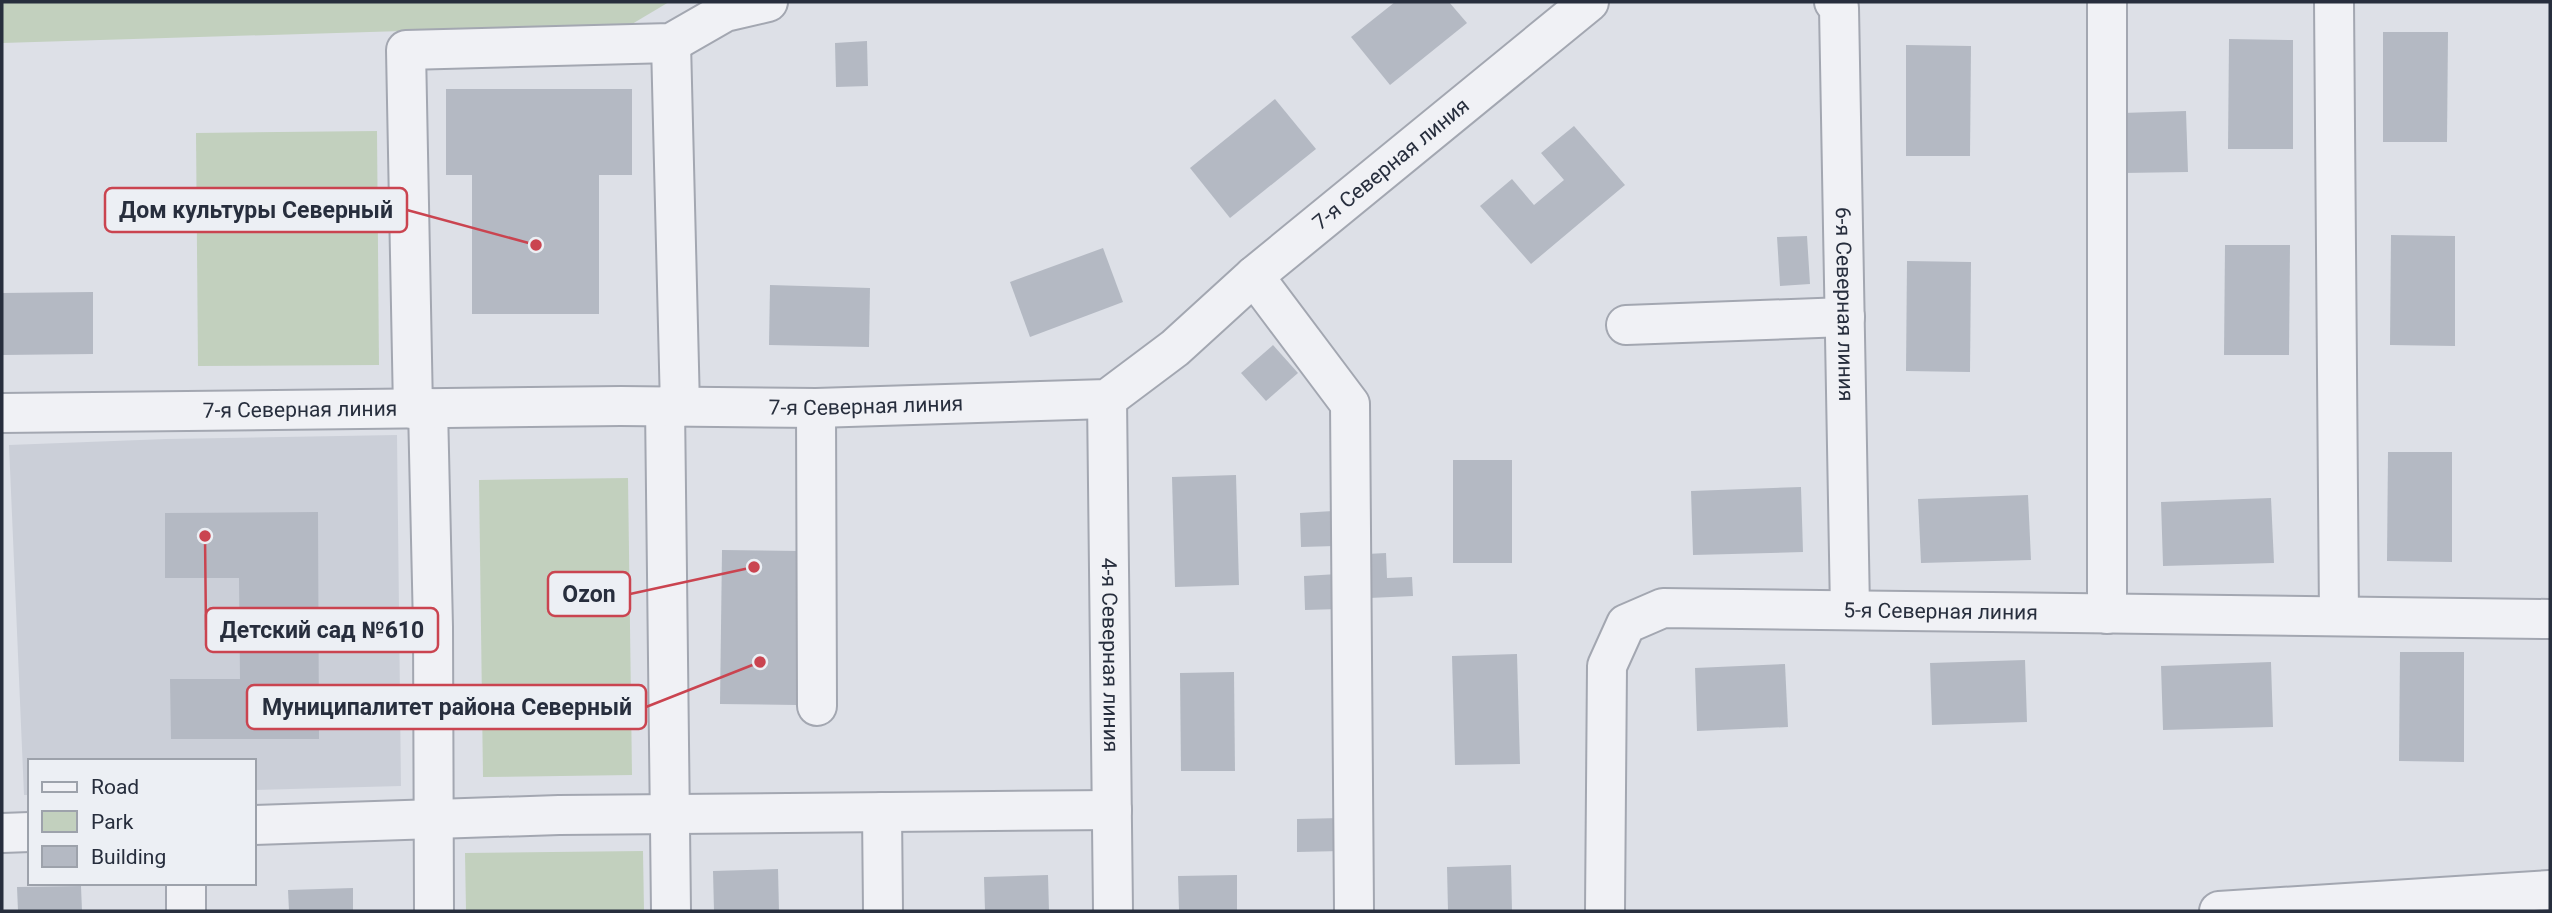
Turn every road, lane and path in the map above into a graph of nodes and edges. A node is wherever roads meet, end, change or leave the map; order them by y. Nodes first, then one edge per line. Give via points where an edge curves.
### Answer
1 (768, 2) edge
2 (1589, 2) edge
3 (1834, 2) edge
4 (2107, 2) edge
5 (2334, 2) edge
6 (671, 43) junction
7 (1254, 276) junction
8 (1845, 317) junction
9 (1626, 325) dead end
10 (1107, 399) junction
11 (672, 406) junction
12 (420, 408) junction
13 (816, 408) junction
14 (2, 413) edge
15 (1850, 610) junction
16 (2106, 614) junction
17 (2339, 617) junction
18 (2550, 619) edge
19 (817, 706) dead end
20 (1112, 810) junction
21 (882, 812) junction
22 (669, 813) junction
23 (434, 817) junction
24 (256, 825) edge
25 (28, 832) edge
26 (2, 833) edge
27 (186, 885) edge
28 (2550, 890) edge
29 (186, 911) edge
30 (434, 911) edge
31 (671, 911) edge
32 (883, 911) edge
33 (1113, 911) edge
34 (1354, 911) edge
35 (1605, 911) edge
36 (2219, 911) edge

1 - 6 street via 724,12
2 - 7 street, 7-я Северная линия
3 - 8 street, 6-я Северная линия via 1839,8
4 - 16 street
5 - 17 street
6 - 11 street
6 - 12 street via 406,50
7 - 10 street, 7-я Северная линия via 1175,348
7 - 34 street via 1350,404
8 - 9 street
8 - 15 street, 6-я Северная линия
10 - 13 street, 7-я Северная линия
10 - 20 street, 4-я Северная линия
11 - 12 street, 7-я Северная линия
11 - 13 street, 7-я Северная линия
11 - 22 street
12 - 14 street, 7-я Северная линия via 165,425
12 - 23 street via 433,627
13 - 19 street
15 - 16 street, 5-я Северная линия
15 - 35 street, 5-я Северная линия via 1664,608 1626,624 1606,666
16 - 17 street, 5-я Северная линия
17 - 18 street, 5-я Северная линия
20 - 21 street
20 - 33 street, 4-я Северная линия
21 - 22 street
21 - 32 street
22 - 23 street
22 - 31 street
23 - 24 street
23 - 30 street
25 - 26 street
27 - 29 street
28 - 36 street

